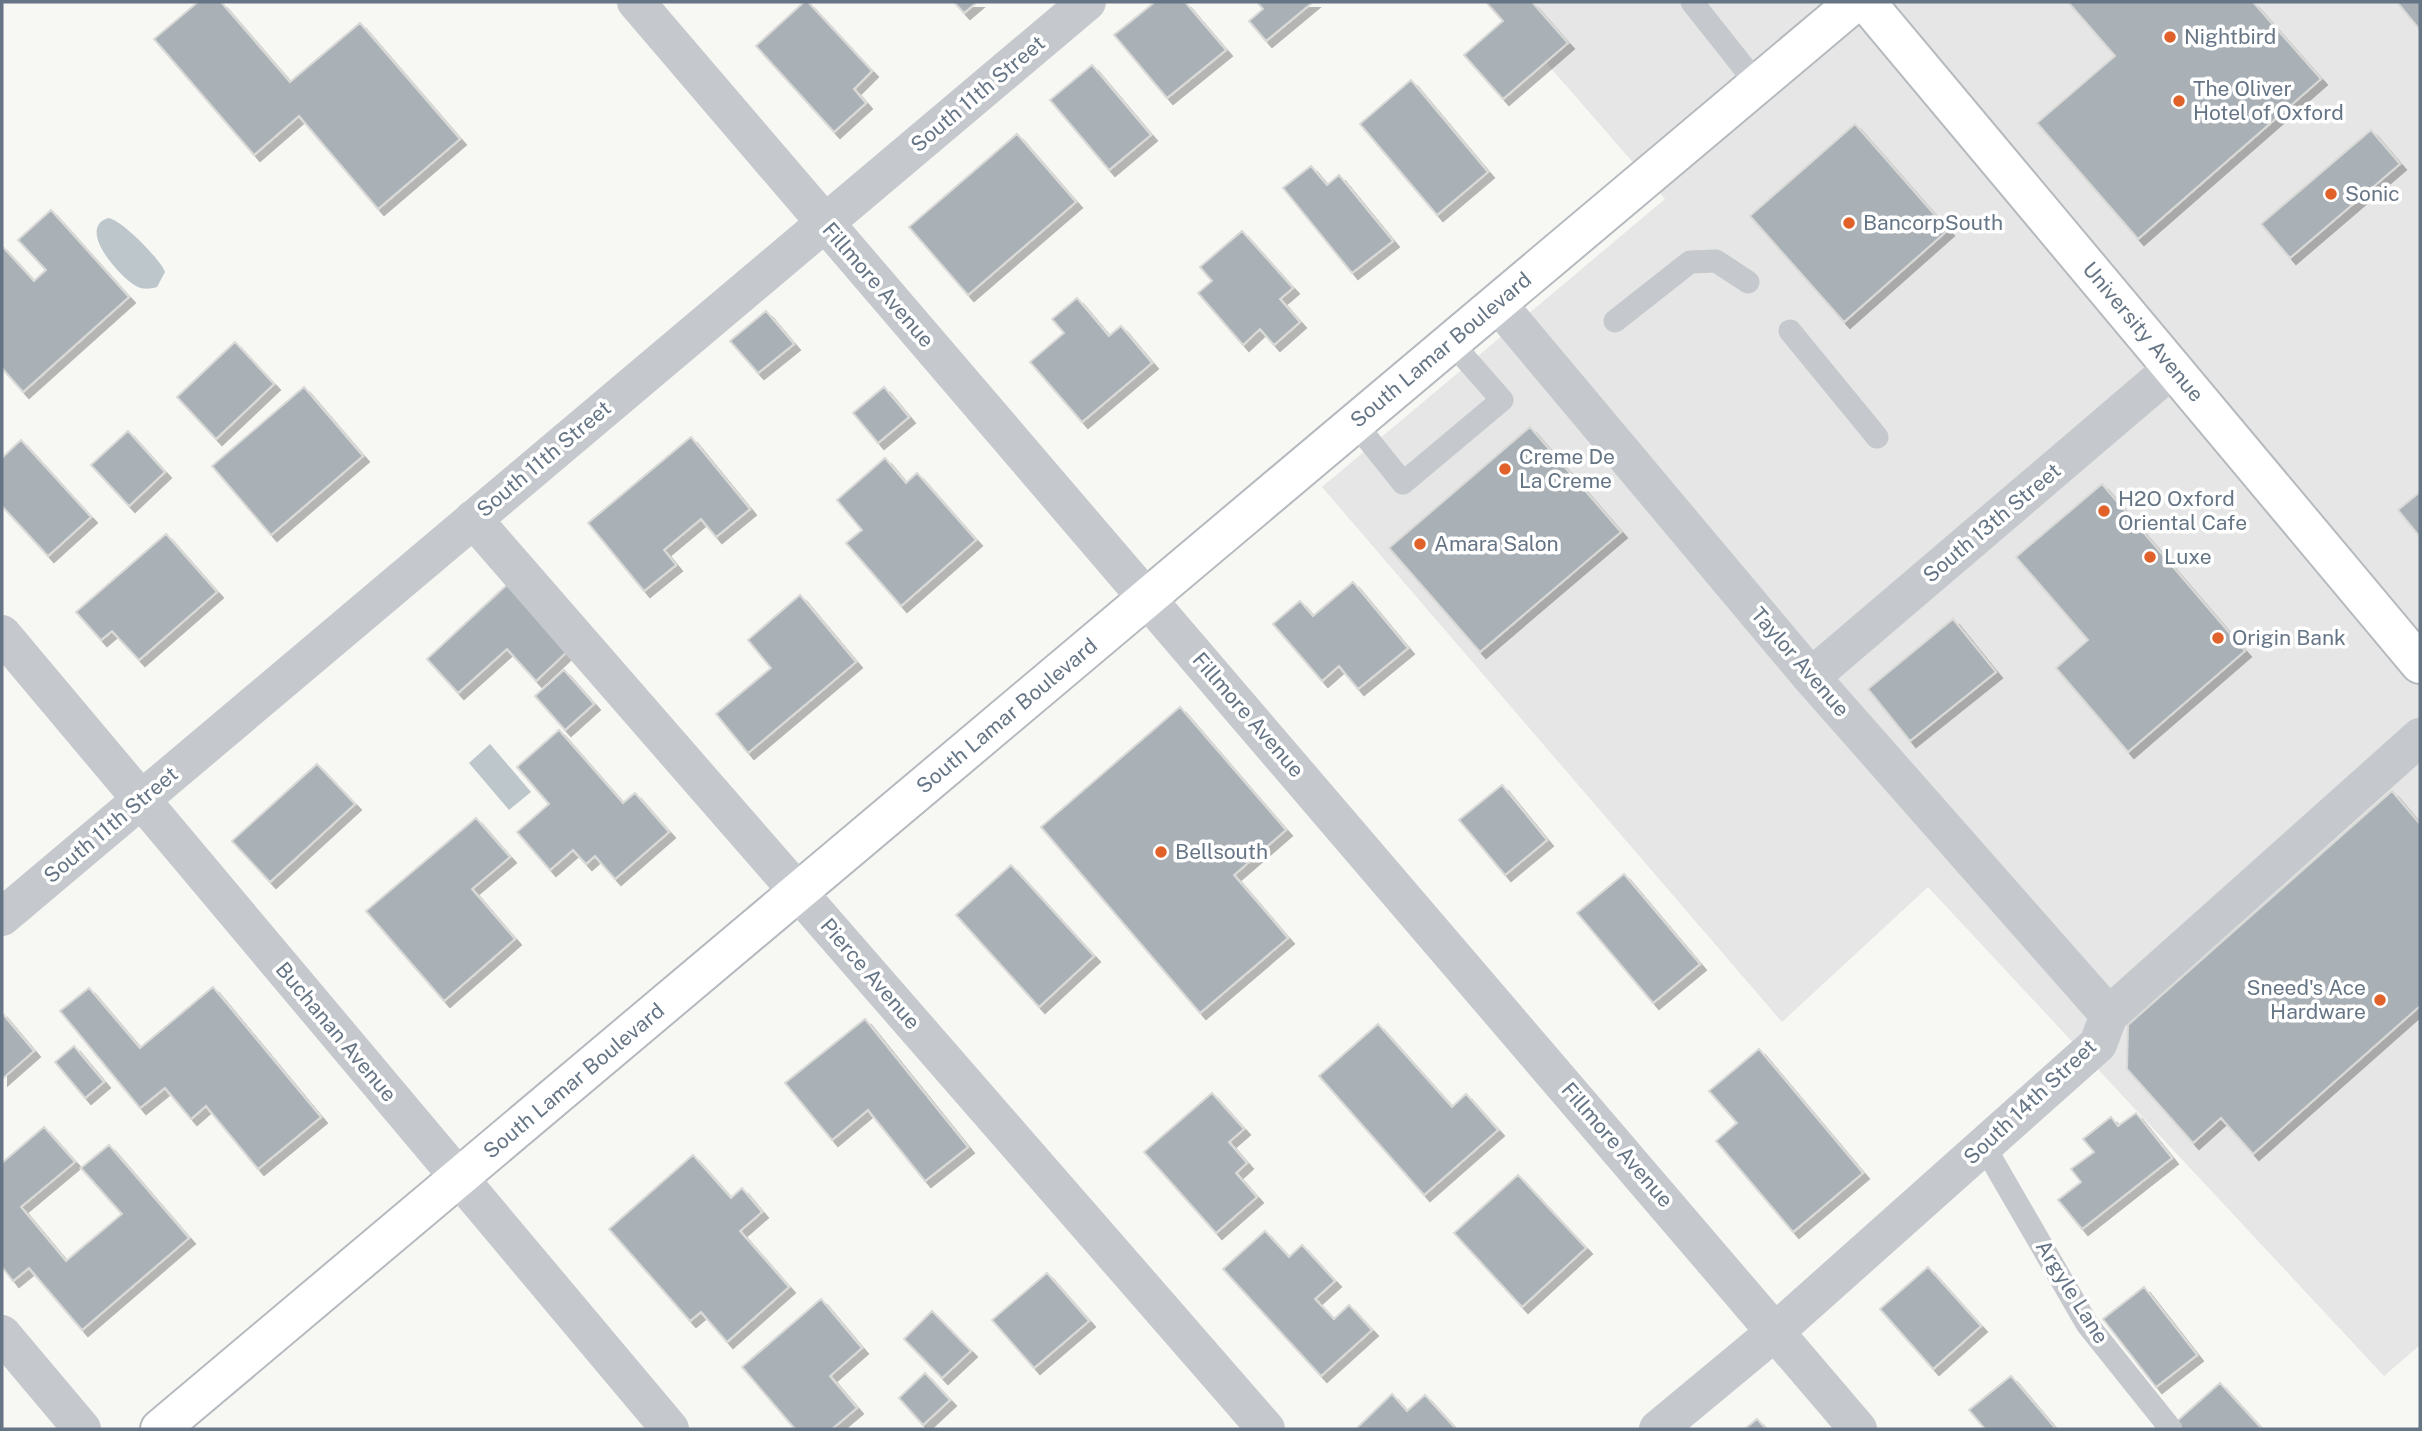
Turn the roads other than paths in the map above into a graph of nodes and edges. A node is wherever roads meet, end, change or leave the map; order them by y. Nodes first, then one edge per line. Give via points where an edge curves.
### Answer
1 (636, 2) edge
2 (1087, 2) edge
3 (1692, 2) edge
4 (1854, 2) edge
5 (1866, 2) edge
6 (1757, 84) junction
7 (825, 223) junction
8 (1748, 282) dead end
9 (1497, 303) junction
10 (1615, 320) dead end
11 (1790, 331) dead end
12 (1451, 342) junction
13 (2173, 368) junction
14 (1355, 423) junction
15 (1877, 437) dead end
16 (473, 519) junction
17 (1147, 598) junction
18 (2, 634) edge
19 (2420, 664) edge
20 (1811, 677) junction
21 (2420, 737) edge
22 (141, 799) junction
23 (798, 892) junction
24 (2, 917) edge
25 (2109, 1015) junction
26 (1984, 1146) junction
27 (459, 1177) junction
28 (1776, 1331) junction
29 (2, 1334) edge
30 (82, 1429) edge
31 (160, 1429) edge
32 (670, 1429) edge
33 (1266, 1429) edge
34 (1658, 1429) edge
35 (1858, 1429) edge
36 (2171, 1429) edge

1 - 7 street, Fillmore Avenue
2 - 7 street, South 11th Street
3 - 6 lane
4 - 6 street, South Lamar Boulevard
5 - 13 street, University Avenue
6 - 9 street, South Lamar Boulevard
7 - 16 street, South 11th Street
7 - 17 street, Fillmore Avenue
8 - 10 lane via 1716,261 1690,262
9 - 12 street, South Lamar Boulevard
9 - 20 street, Taylor Avenue
11 - 15 lane
12 - 14 street, South Lamar Boulevard
12 - 14 lane via 1502,400 1403,483
13 - 19 street, University Avenue
13 - 20 street, South 13th Street
14 - 17 street, South Lamar Boulevard
16 - 22 street, South 11th Street
16 - 23 street, Pierce Avenue
17 - 23 street, South Lamar Boulevard
17 - 28 street, Fillmore Avenue
18 - 22 street, Buchanan Avenue
20 - 25 street, Taylor Avenue
21 - 25 street, South 14th Street
22 - 24 street, South 11th Street
22 - 27 street, Buchanan Avenue
23 - 27 street, South Lamar Boulevard
23 - 33 street, Pierce Avenue
25 - 26 street, South 14th Street via 2098,1044
26 - 28 street, South 14th Street
26 - 36 lane, Argyle Lane via 2087,1325
27 - 31 street, South Lamar Boulevard
27 - 32 street, Buchanan Avenue
28 - 34 street, South 14th Street
28 - 35 street, Fillmore Avenue
29 - 30 street

